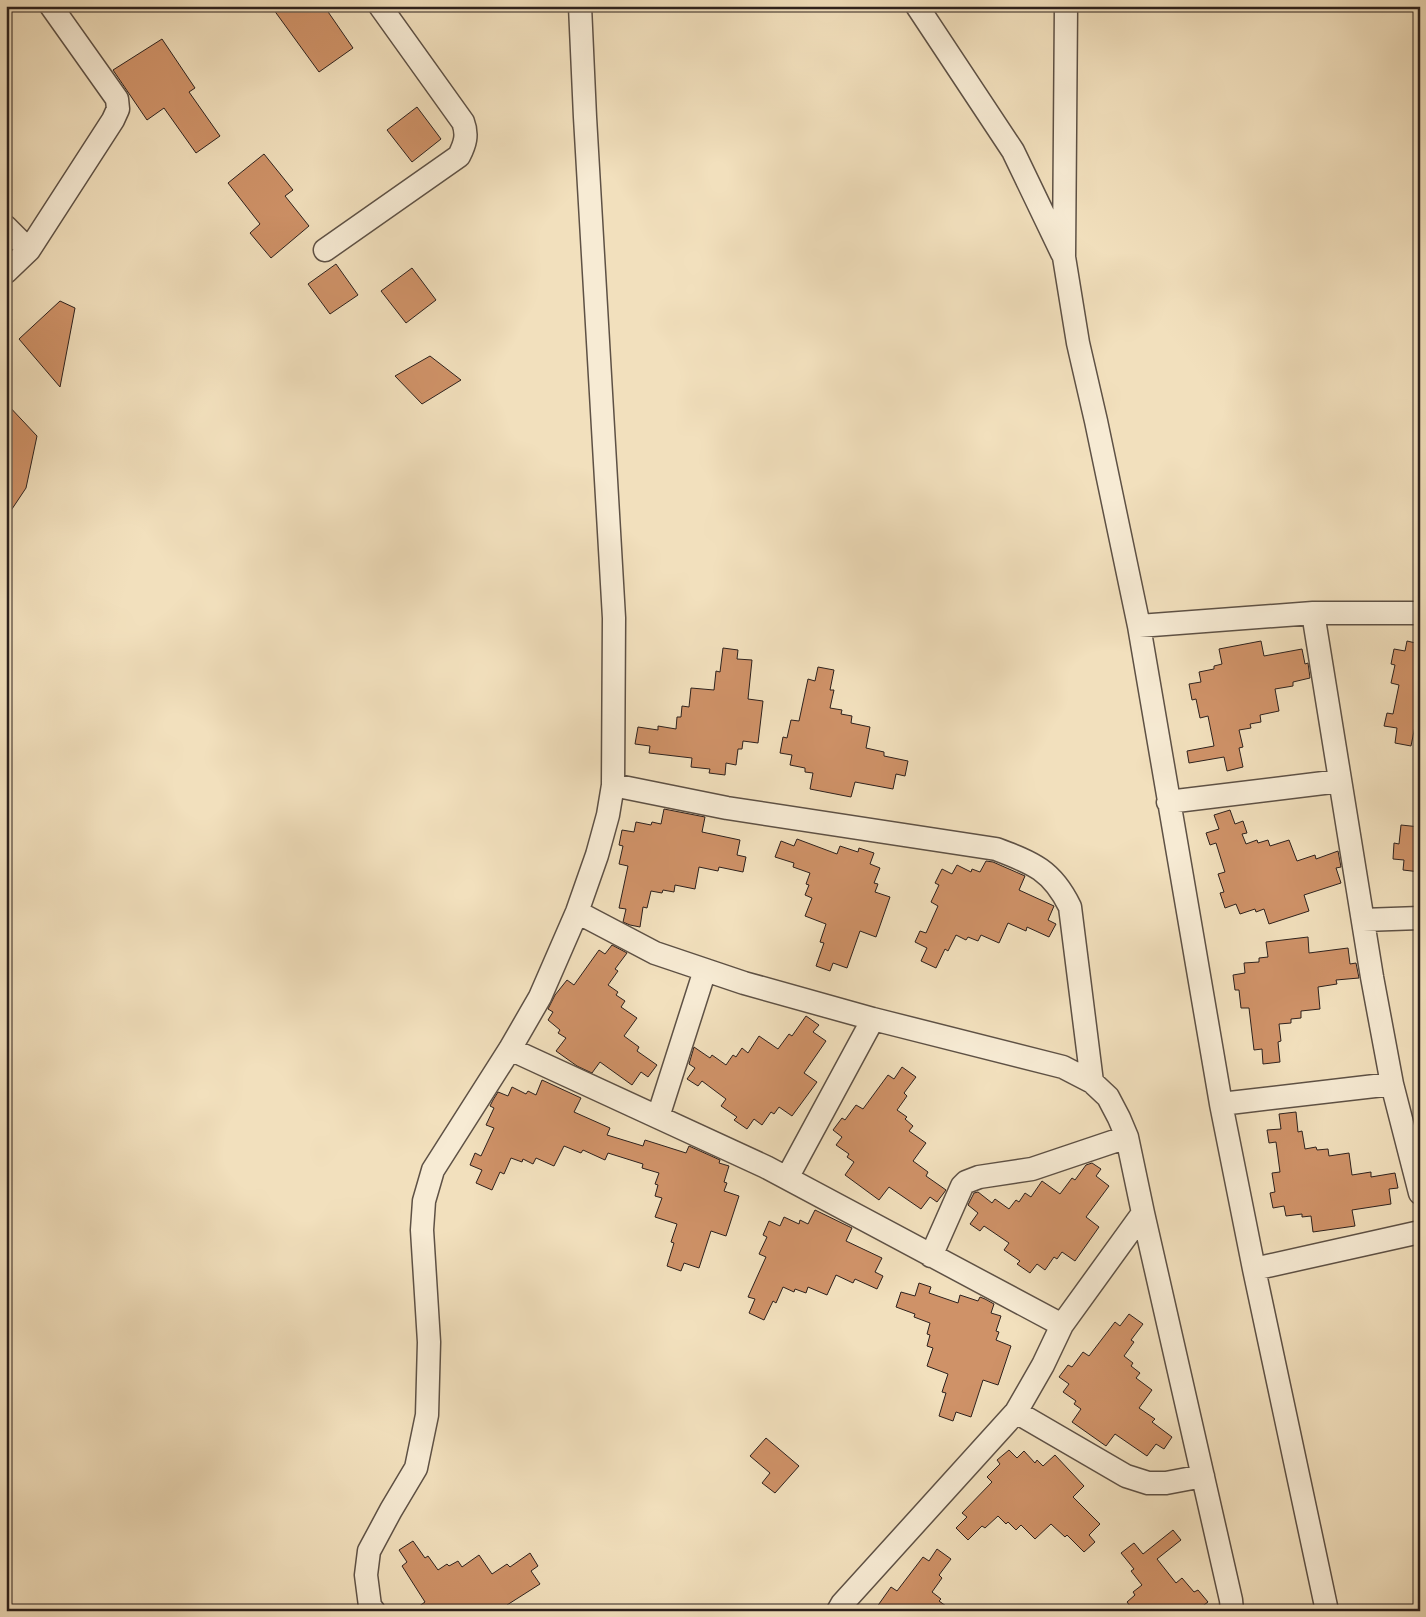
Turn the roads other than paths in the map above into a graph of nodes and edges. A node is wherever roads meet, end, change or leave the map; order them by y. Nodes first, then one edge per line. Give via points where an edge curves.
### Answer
1 (51, 6) edge
2 (380, 6) edge
3 (580, 6) edge
4 (918, 6) edge
5 (1066, 6) edge
6 (6, 227) edge
7 (29, 250) junction
8 (325, 250) dead end
9 (1064, 257) junction
10 (6, 272) edge
11 (1313, 613) junction
12 (1420, 613) edge
13 (1139, 626) junction
14 (1340, 780) junction
15 (613, 785) junction
16 (1168, 802) junction
17 (578, 912) junction
18 (1420, 918) edge
19 (1363, 920) junction
20 (705, 970) junction
21 (873, 1018) junction
22 (510, 1049) junction
23 (1092, 1082) junction
24 (1392, 1084) junction
25 (1221, 1104) junction
26 (658, 1117) junction
27 (1127, 1137) junction
28 (787, 1178) junction
29 (1420, 1193) edge
30 (1143, 1213) junction
31 (1420, 1232) edge
32 (931, 1256) junction
33 (1254, 1269) junction
34 (1062, 1325) junction
35 (1016, 1412) junction
36 (1203, 1476) junction
37 (374, 1611) edge
38 (838, 1611) edge
39 (1232, 1611) edge
40 (1327, 1611) edge

1 - 7 street via 117,99 118,109
2 - 8 street via 463,122 465,144 459,156
3 - 15 street via 614,618
4 - 9 street via 1013,151
5 - 9 street
6 - 7 street
7 - 10 street
9 - 13 street via 1078,343
11 - 12 street
11 - 13 street
11 - 14 street
13 - 16 street
14 - 16 street
14 - 19 street
15 - 17 street via 597,855
15 - 23 street via 727,808 996,849 1029,862 1050,876 1070,907
16 - 25 street
17 - 20 street via 655,953
17 - 22 street via 540,997
18 - 19 street
19 - 24 street
20 - 21 street
20 - 26 street
21 - 23 street via 1062,1068
21 - 28 street
22 - 26 street
22 - 37 street via 433,1170 424,1201 422,1230 429,1342 427,1415 416,1468 369,1551 366,1575 370,1606
23 - 27 street via 1108,1097
24 - 25 street
24 - 29 street
25 - 33 street
26 - 28 street
27 - 30 street
27 - 32 street via 1032,1169 966,1182
28 - 32 street
30 - 34 street
30 - 36 street
31 - 33 street
32 - 34 street
33 - 40 street
34 - 35 street
35 - 36 street via 1126,1476 1148,1483
35 - 38 street
36 - 39 street

